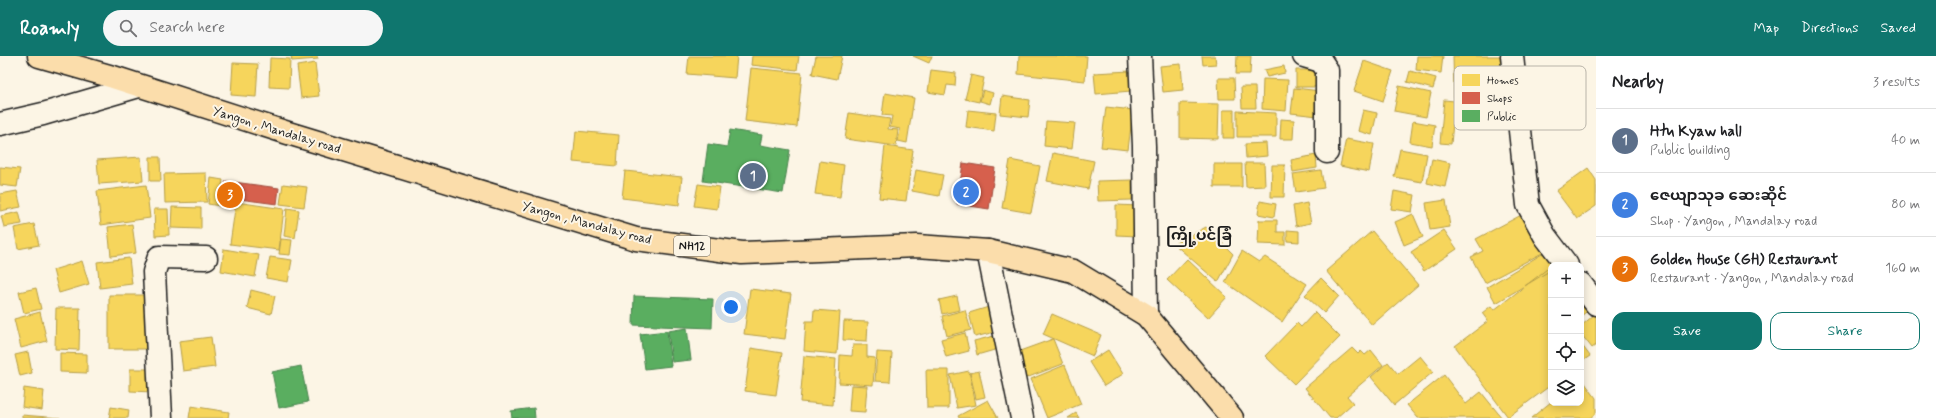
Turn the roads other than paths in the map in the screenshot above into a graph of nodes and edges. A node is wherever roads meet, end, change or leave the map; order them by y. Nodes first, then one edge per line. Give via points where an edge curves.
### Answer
1 (39, 56) edge
2 (1140, 56) edge
3 (1304, 56) edge
4 (1512, 56) edge
5 (1513, 66) edge
6 (139, 86) junction
7 (0, 124) edge
8 (1520, 130) edge
9 (1326, 152) dead end
10 (988, 251) junction
11 (206, 258) dead end
12 (1565, 262) edge
13 (1584, 288) edge
14 (1596, 304) edge
15 (1146, 315) junction
16 (161, 418) edge
17 (1022, 418) edge
18 (1232, 418) edge

1 - 6 highway, Yangon , Mandalay road / NH12
2 - 15 street
3 - 9 street via 1321,62 1327,70
4 - 5 street
6 - 7 street
6 - 10 highway, Yangon , Mandalay road / NH12 via 636,239 742,253 917,246
8 - 12 street via 1528,205 1545,236
10 - 15 highway, Yangon , Mandalay road / NH12 via 1074,271
10 - 17 street
11 - 16 street via 159,257 154,272
13 - 14 street
15 - 18 highway, Yangon , Mandalay road / NH12

